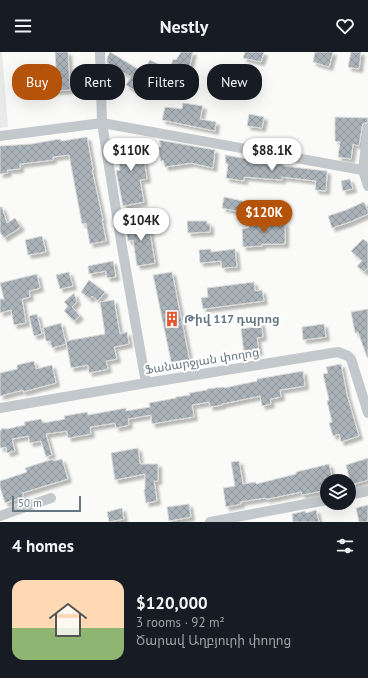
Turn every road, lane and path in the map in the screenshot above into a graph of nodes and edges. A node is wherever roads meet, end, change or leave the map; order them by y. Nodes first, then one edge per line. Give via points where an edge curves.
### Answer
1 (100, 52) edge
2 (102, 122) junction
3 (368, 128) edge
4 (0, 136) edge
5 (366, 171) edge
6 (368, 186) edge
7 (146, 382) junction
8 (0, 408) edge
9 (368, 413) edge
10 (368, 491) edge
11 (356, 494) edge
12 (51, 498) dead end
13 (320, 501) edge
14 (0, 516) edge
15 (210, 522) edge

1 - 2 street
2 - 4 street
2 - 5 street
2 - 7 street
3 - 5 street
5 - 6 street
7 - 8 street, Ֆանարջյան փողոց
7 - 9 street, Ֆանարջյան փողոց via 338,352 351,359
10 - 11 street
12 - 14 street
13 - 15 street

